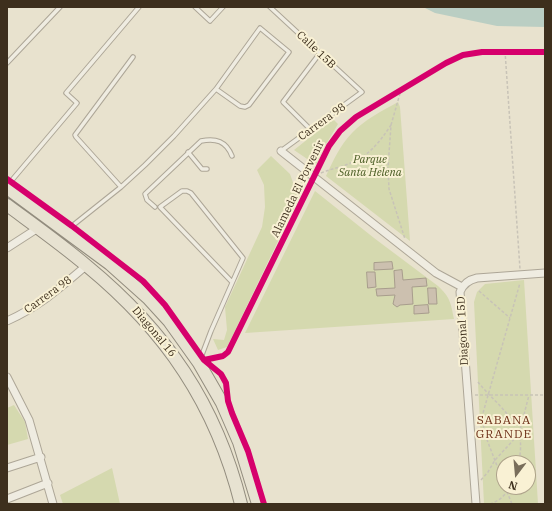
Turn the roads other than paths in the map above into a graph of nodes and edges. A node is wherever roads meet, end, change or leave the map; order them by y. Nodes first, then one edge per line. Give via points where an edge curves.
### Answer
1 (60, 7) edge
2 (139, 7) edge
3 (195, 7) edge
4 (223, 7) edge
5 (270, 7) edge
6 (320, 53) junction
7 (133, 57) dead end
8 (7, 63) edge
9 (216, 89) junction
10 (362, 92) joint
11 (311, 130) junction
12 (188, 152) junction
13 (281, 152) joint
14 (232, 156) dead end
15 (207, 169) dead end
16 (7, 187) edge
17 (121, 187) junction
18 (7, 205) edge
19 (155, 207) dead end
20 (38, 228) junction
21 (66, 231) junction
22 (7, 248) edge
23 (87, 266) junction
24 (545, 273) edge
25 (232, 282) junction
26 (462, 287) junction
27 (7, 321) edge
28 (199, 363) junction
29 (7, 377) edge
30 (41, 457) junction
31 (7, 468) edge
32 (48, 483) junction
33 (7, 499) edge
34 (54, 504) edge
35 (241, 504) edge
36 (258, 504) edge
37 (476, 504) edge

1 - 8 lane
2 - 16 lane via 66,93 77,103
3 - 4 lane via 210,21
5 - 6 lane, Calle 15B
6 - 10 lane, Calle 15B
6 - 11 lane via 283,102
7 - 17 lane via 75,135
9 - 9 lane via 260,28 289,52 245,107
9 - 17 lane
10 - 11 lane, Carrera 98
11 - 13 lane, Carrera 98
12 - 14 lane via 201,141 210,139 220,141 229,148
12 - 15 lane via 202,169
12 - 19 lane via 145,194 147,200
13 - 26 street, Diagonal 15D via 436,273
16 - 21 main road, Diagonal 16
17 - 21 lane
18 - 20 main road, Diagonal 16
20 - 22 street
20 - 23 main road, Diagonal 16
21 - 28 main road, Diagonal 16 via 110,264 148,298 169,321
23 - 27 street, Carrera 98 via 47,299
23 - 35 main road, Diagonal 16 via 144,319 186,372 220,438
24 - 26 street via 477,278
25 - 25 lane via 243,258 191,193 182,191 160,207
25 - 28 lane
26 - 37 street, Diagonal 15D via 460,297
28 - 36 main road, Diagonal 16 via 230,420
29 - 30 street via 29,420
30 - 31 street
30 - 32 street
32 - 33 street
32 - 34 street

